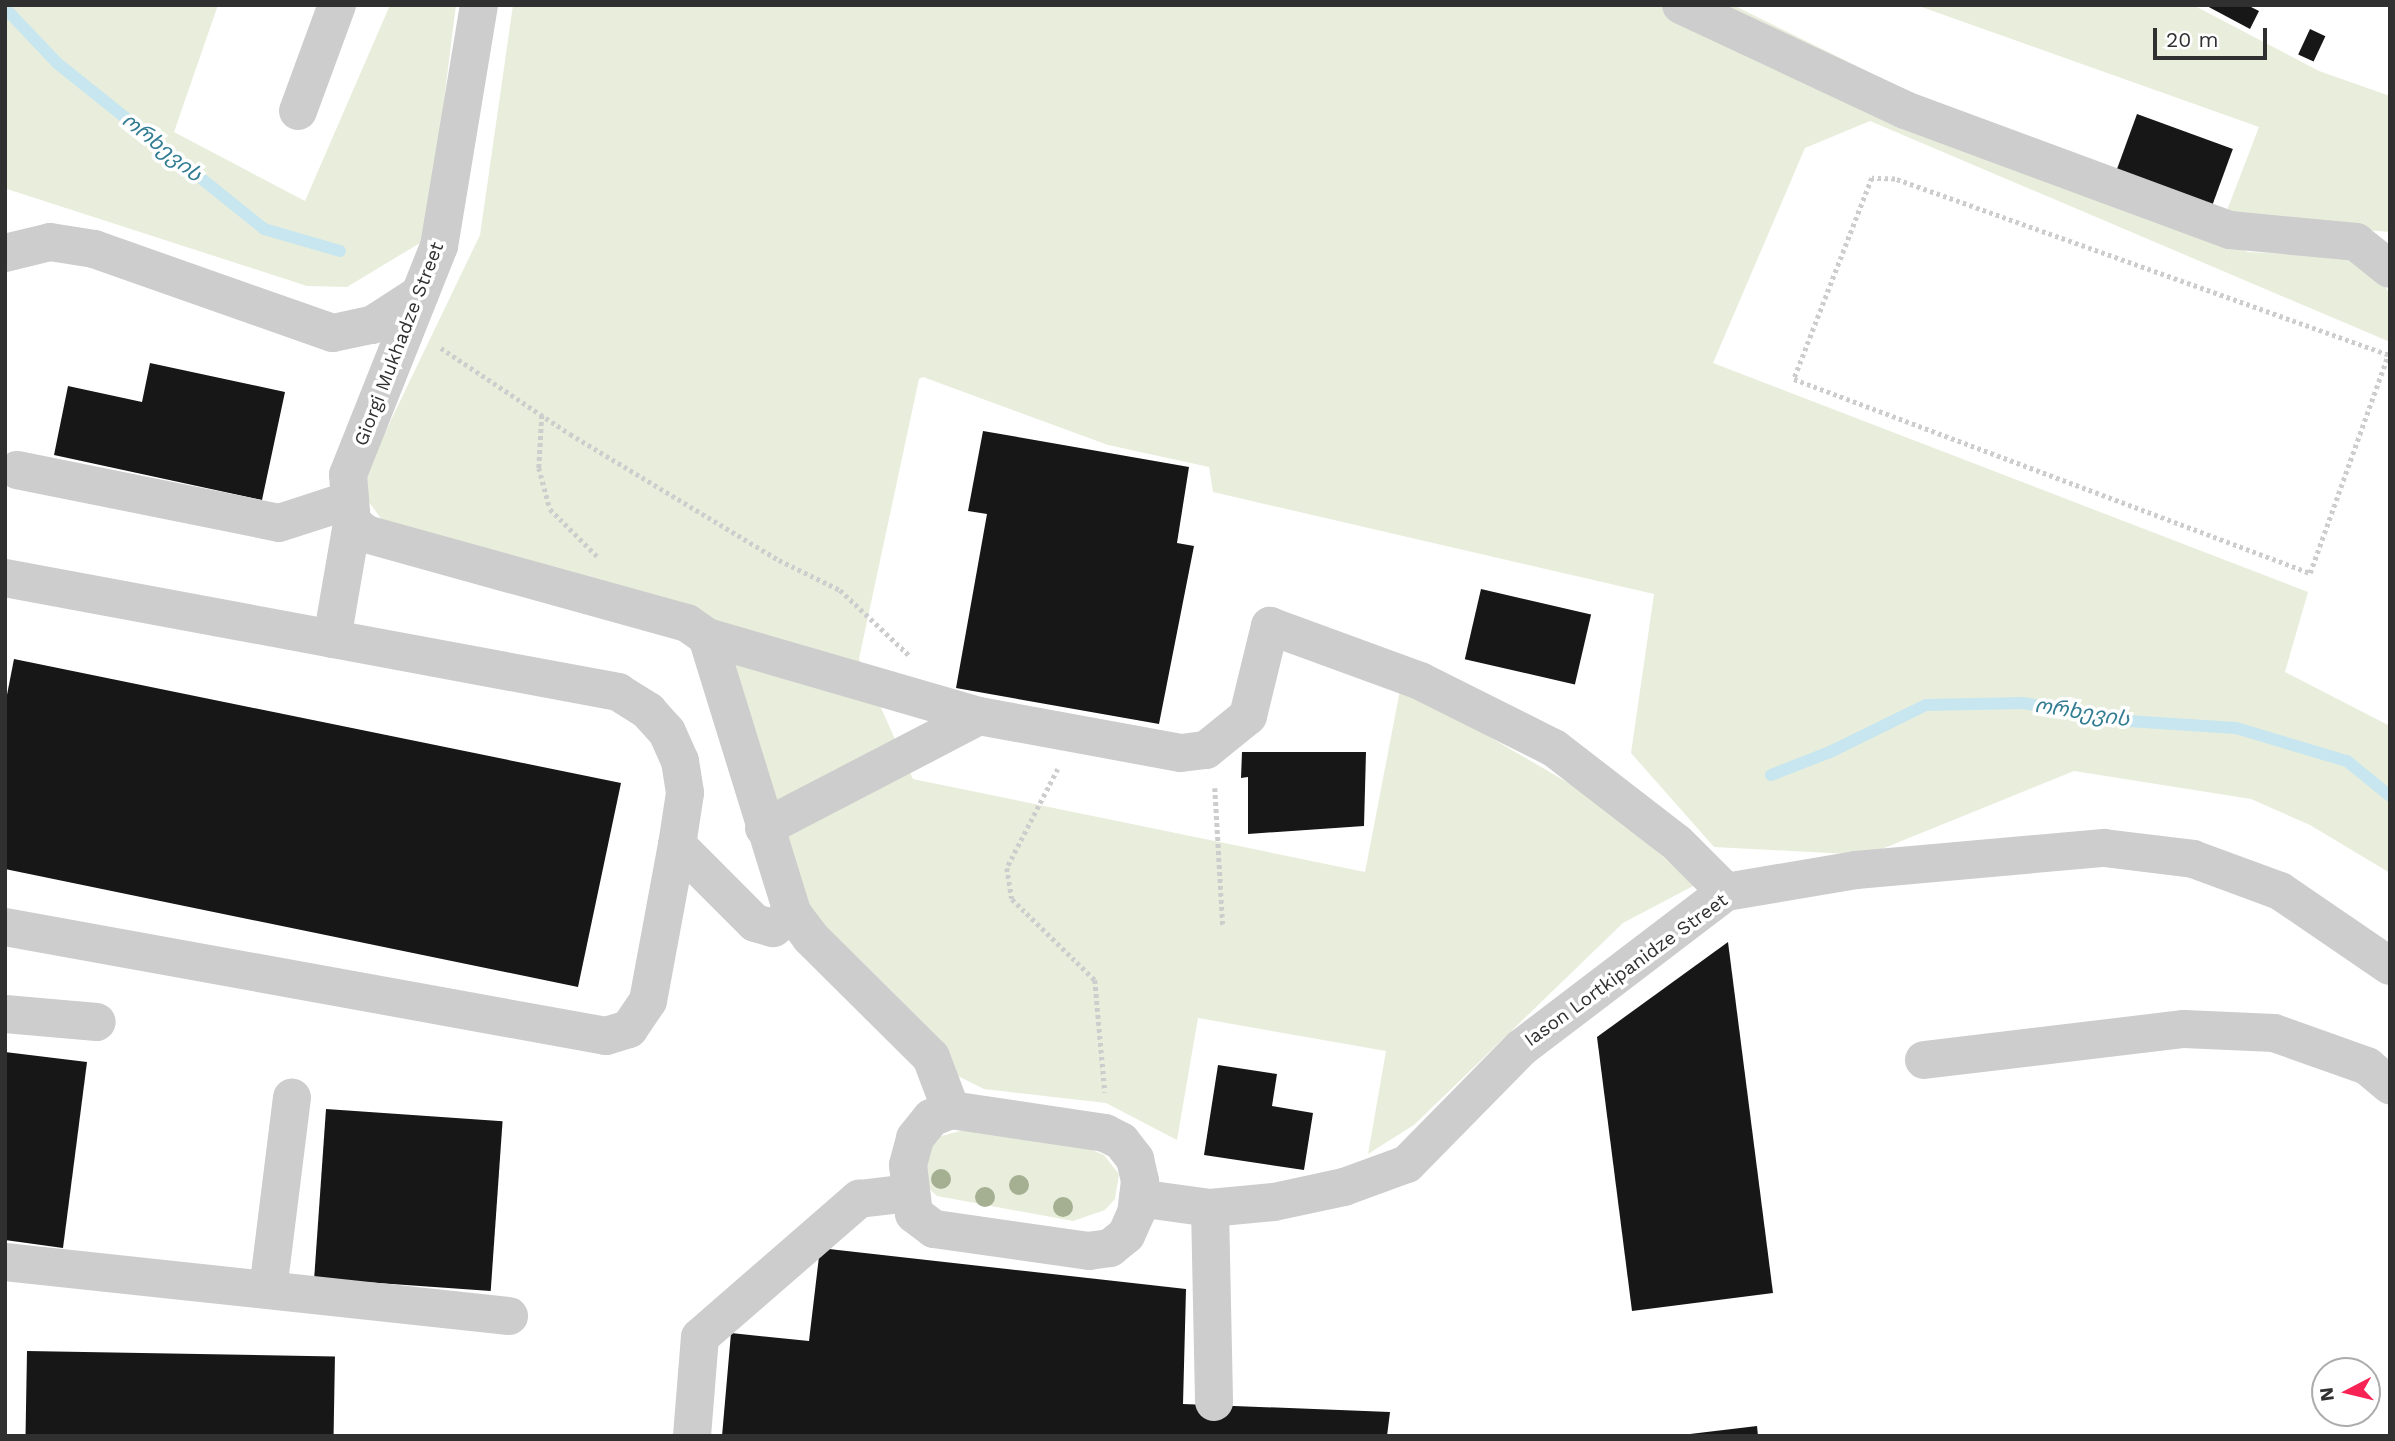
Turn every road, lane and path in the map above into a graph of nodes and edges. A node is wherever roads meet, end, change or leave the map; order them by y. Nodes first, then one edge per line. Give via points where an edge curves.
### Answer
1 (337, 5) edge
2 (479, 5) edge
3 (1681, 5) edge
4 (298, 111) dead end
5 (5, 253) edge
6 (2390, 270) edge
7 (414, 311) junction
8 (2389, 352) edge
9 (542, 415) junction
10 (17, 470) dead end
11 (349, 499) junction
12 (5, 578) edge
13 (624, 605) junction
14 (708, 637) junction
15 (332, 639) junction
16 (925, 700) junction
17 (979, 716) junction
18 (1076, 734) junction
19 (1206, 750) junction
20 (764, 828) junction
21 (677, 845) junction
22 (1726, 892) junction
23 (793, 914) junction
24 (1223, 926) dead end
25 (5, 928) edge
26 (2390, 966) edge
27 (5, 1014) edge
28 (97, 1022) dead end
29 (1924, 1059) dead end
30 (2390, 1085) edge
31 (292, 1097) dead end
32 (951, 1110) junction
33 (1105, 1133) junction
34 (909, 1193) junction
35 (1138, 1198) junction
36 (1210, 1208) junction
37 (5, 1262) edge
38 (268, 1290) junction
39 (509, 1315) dead end
40 (1214, 1402) dead end
41 (692, 1436) edge

1 - 4 street
2 - 7 street, Giorgi Mukhadze Street via 439,246
3 - 6 street via 1918,115 2230,230 2356,242
5 - 7 street via 50,242 94,249 333,333
7 - 9 path
7 - 11 street, Giorgi Mukhadze Street
8 - 8 path via 2309,573 1794,379 1872,178 1895,179
9 - 13 path via 539,468 550,509 599,557
9 - 16 path via 779,561 840,590 892,635 923,671
10 - 11 street via 279,523 302,519
11 - 13 street via 366,534
11 - 15 street, Giorgi Mukhadze Street
12 - 15 street
13 - 14 street via 687,623
14 - 16 street
14 - 20 street
15 - 21 street via 618,692 648,710 667,732 680,761 685,793
16 - 17 street
17 - 18 street
17 - 20 street
18 - 19 street via 1181,753
18 - 33 path via 1007,868 1012,899 1095,979 1105,1064
19 - 22 street via 1248,716 1270,626 1420,681 1554,748 1677,843
19 - 24 path via 1216,789
20 - 23 street
21 - 23 street via 755,923 773,928
21 - 25 street via 648,1002 629,1029 606,1036
22 - 26 street, Iason Lortkipanidze Street via 1856,870 2117,849 2193,859 2280,891
22 - 36 street, Iason Lortkipanidze Street via 1521,1048 1407,1164 1344,1187 1274,1202
23 - 32 street via 811,938 931,1057
27 - 28 street
29 - 30 street via 2183,1029 2274,1033 2367,1066
31 - 38 street
32 - 33 street
32 - 34 street via 931,1118 915,1138 908,1165
33 - 35 street via 1121,1141 1135,1159
34 - 35 street via 914,1214 934,1229 1089,1251 1110,1248 1126,1234
34 - 41 street via 859,1199 700,1337
35 - 36 street, Iason Lortkipanidze Street
36 - 40 street
37 - 38 street
38 - 39 street

